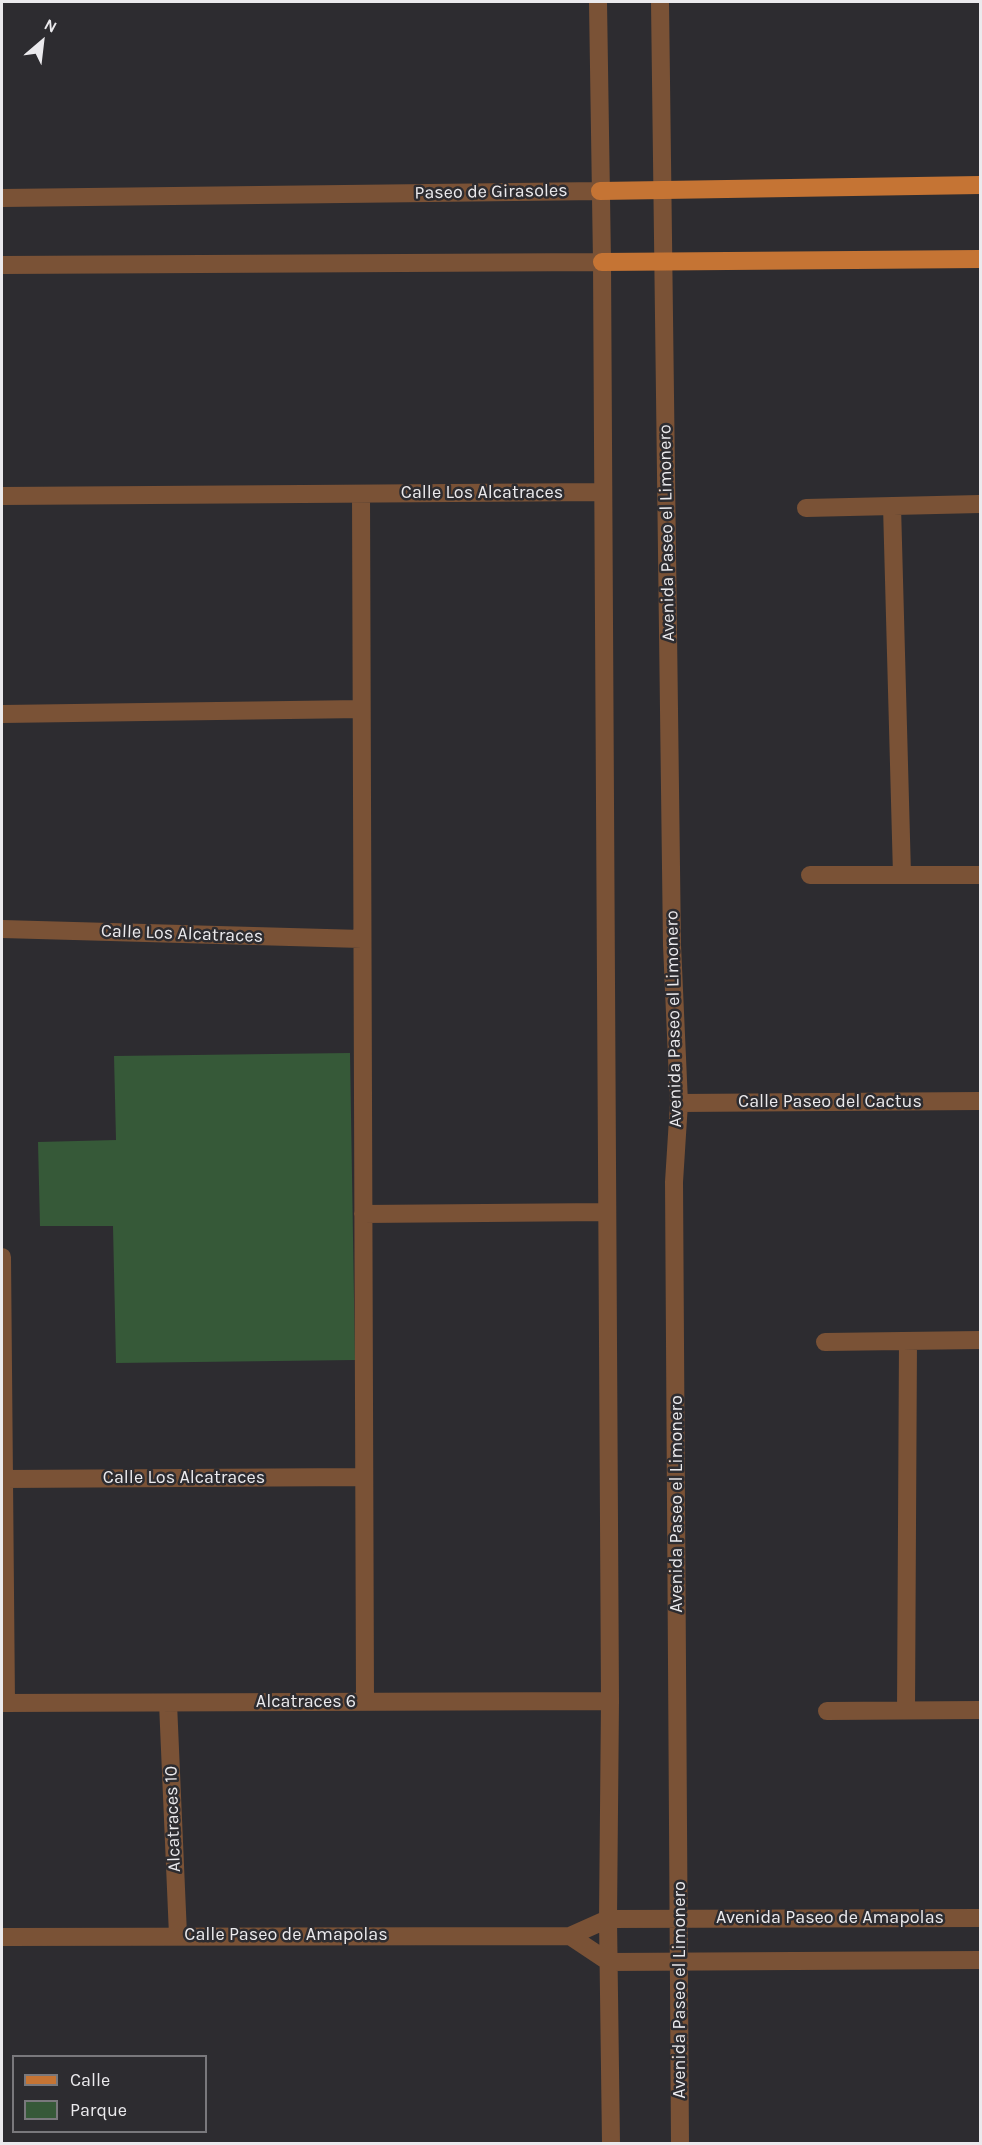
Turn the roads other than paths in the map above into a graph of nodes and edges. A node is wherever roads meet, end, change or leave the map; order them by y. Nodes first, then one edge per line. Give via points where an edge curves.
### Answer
1 (598, 2) edge
2 (660, 2) edge
3 (981, 185) edge
4 (662, 190) junction
5 (600, 191) junction
6 (2, 198) edge
7 (981, 259) edge
8 (663, 261) junction
9 (602, 262) junction
10 (2, 265) edge
11 (603, 492) junction
12 (361, 494) junction
13 (2, 496) edge
14 (981, 504) edge
15 (892, 506) junction
16 (806, 508) dead end
17 (361, 709) junction
18 (2, 714) edge
19 (810, 875) dead end
20 (902, 875) junction
21 (981, 875) edge
22 (2, 929) edge
23 (362, 939) junction
24 (981, 1101) edge
25 (679, 1103) junction
26 (607, 1212) junction
27 (363, 1214) junction
28 (2, 1257) edge
29 (981, 1340) edge
30 (908, 1341) junction
31 (825, 1342) dead end
32 (364, 1477) junction
33 (4, 1479) junction
34 (610, 1701) junction
35 (168, 1702) junction
36 (365, 1702) junction
37 (4, 1703) edge
38 (906, 1710) junction
39 (981, 1710) edge
40 (827, 1711) dead end
41 (981, 1918) edge
42 (608, 1919) junction
43 (680, 1919) junction
44 (178, 1935) junction
45 (570, 1936) junction
46 (2, 1937) edge
47 (981, 1960) edge
48 (609, 1962) junction
49 (679, 1962) junction
50 (611, 2144) edge
51 (680, 2144) edge

1 - 5 street
2 - 4 street, Avenida Paseo el Limonero
3 - 4 main road, Paseo de Girasoles
4 - 5 main road, Paseo de Girasoles
4 - 8 street, Avenida Paseo el Limonero
5 - 6 street, Paseo de Girasoles
5 - 9 street
7 - 8 main road
8 - 9 main road
8 - 25 street, Avenida Paseo el Limonero via 672,945
9 - 10 street
9 - 11 street
11 - 12 street, Calle Los Alcatraces
11 - 26 street
12 - 13 street, Calle Los Alcatraces
12 - 17 street
14 - 15 street
15 - 16 street
15 - 20 street
17 - 18 street
17 - 23 street
19 - 20 street
20 - 21 street
22 - 23 street, Calle Los Alcatraces
23 - 27 street
24 - 25 street, Calle Paseo del Cactus
25 - 43 street, Avenida Paseo el Limonero via 674,1182
26 - 27 street
26 - 34 street
27 - 32 street
28 - 33 street
29 - 30 street
30 - 31 street
30 - 38 street
32 - 33 street, Calle Los Alcatraces
32 - 36 street
33 - 37 street
34 - 36 street, Alcatraces 6
34 - 42 street
35 - 36 street, Alcatraces 6
35 - 37 street, Alcatraces 6
35 - 44 street, Alcatraces 10
38 - 39 street
38 - 40 street
41 - 43 street, Avenida Paseo de Amapolas
42 - 43 street, Avenida Paseo de Amapolas
42 - 45 street, Calle Paseo de Amapolas
42 - 48 street
43 - 49 street, Avenida Paseo el Limonero
44 - 45 street, Calle Paseo de Amapolas
44 - 46 street, Calle Paseo de Amapolas
45 - 48 street
47 - 49 street
48 - 49 street
48 - 50 street
49 - 51 street, Avenida Paseo el Limonero

